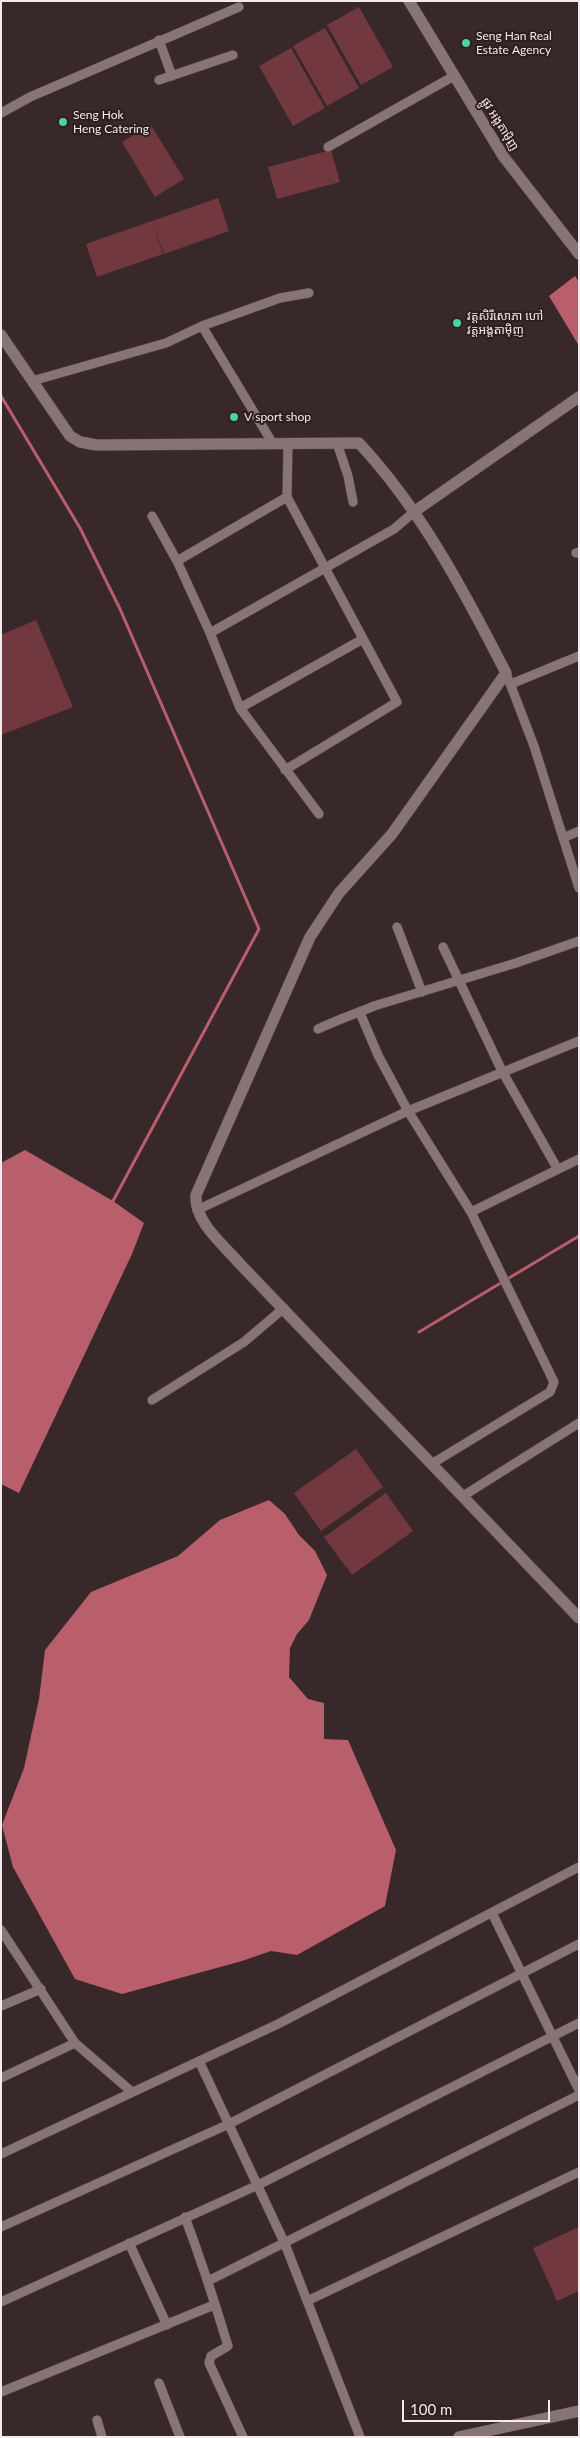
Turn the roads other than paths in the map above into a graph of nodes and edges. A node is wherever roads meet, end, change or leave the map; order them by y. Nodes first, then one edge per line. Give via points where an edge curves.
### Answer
1 (409, 1) edge
2 (239, 7) dead end
3 (159, 40) junction
4 (233, 55) dead end
5 (172, 76) junction
6 (454, 76) junction
7 (159, 80) dead end
8 (1, 113) edge
9 (328, 147) dead end
10 (579, 254) edge
11 (309, 293) dead end
12 (202, 326) junction
13 (1, 335) edge
14 (32, 381) junction
15 (579, 397) edge
16 (337, 443) junction
17 (273, 444) junction
18 (288, 444) junction
19 (287, 498) junction
20 (353, 502) dead end
21 (415, 511) junction
22 (152, 516) dead end
23 (178, 562) junction
24 (324, 569) junction
25 (210, 633) junction
26 (362, 639) junction
27 (579, 656) edge
28 (506, 673) junction
29 (511, 684) junction
30 (240, 708) junction
31 (285, 770) junction
32 (319, 814) dead end
33 (579, 831) edge
34 (563, 838) junction
35 (579, 888) edge
36 (397, 927) dead end
37 (579, 941) edge
38 (443, 947) dead end
39 (458, 980) junction
40 (422, 992) junction
41 (360, 1013) junction
42 (318, 1029) dead end
43 (579, 1041) edge
44 (502, 1071) junction
45 (408, 1111) junction
46 (579, 1159) edge
47 (557, 1168) junction
48 (198, 1210) junction
49 (471, 1212) junction
50 (284, 1308) junction
51 (152, 1400) dead end
52 (579, 1423) edge
53 (433, 1463) junction
54 (462, 1496) junction
55 (579, 1618) edge
56 (579, 1867) edge
57 (492, 1913) junction
58 (1, 1930) edge
59 (579, 1944) edge
60 (522, 1973) junction
61 (40, 1989) junction
62 (1, 2006) edge
63 (579, 2023) edge
64 (552, 2035) junction
65 (75, 2043) junction
66 (199, 2061) junction
67 (1, 2078) edge
68 (579, 2090) edge
69 (132, 2092) junction
70 (579, 2095) edge
71 (229, 2124) junction
72 (1, 2154) edge
73 (579, 2172) edge
74 (258, 2185) junction
75 (186, 2217) junction
76 (2, 2224) edge
77 (129, 2243) junction
78 (285, 2244) junction
79 (208, 2281) junction
80 (307, 2301) junction
81 (1, 2302) edge
82 (214, 2305) junction
83 (167, 2326) junction
84 (159, 2383) dead end
85 (1, 2392) edge
86 (579, 2411) edge
87 (97, 2420) dead end
88 (487, 2434) edge
89 (102, 2437) edge
90 (180, 2437) edge
91 (243, 2437) edge
92 (360, 2437) edge
93 (460, 2437) edge

1 - 6 street, ផ្លូវ អង្តតាម៉ិញ
2 - 3 street
3 - 5 street
3 - 8 street
4 - 5 street
5 - 7 street
6 - 9 street
6 - 10 street, ផ្លូវ អង្តតាម៉ិញ via 504,156
11 - 12 street via 280,298
12 - 14 street via 166,343
12 - 17 street
13 - 14 street
14 - 17 street via 70,436 80,442 97,446
15 - 21 street
16 - 18 street
16 - 20 street
16 - 21 street via 359,443 388,474
17 - 18 street
18 - 19 street
19 - 23 street
19 - 24 street
21 - 24 street via 394,529
21 - 28 street via 464,593
22 - 23 street
23 - 25 street
24 - 25 street
24 - 26 street
25 - 30 street
26 - 30 street
26 - 31 street via 397,702
27 - 29 street
28 - 29 street
28 - 48 street via 392,834 339,893 310,937 196,1195
29 - 34 street
30 - 31 street
31 - 32 street
33 - 34 street
34 - 35 street
36 - 40 street
37 - 39 street
38 - 39 street
39 - 40 street
39 - 44 street
40 - 41 street
41 - 42 street
41 - 45 street
43 - 44 street
44 - 45 street
44 - 47 street
45 - 48 street
45 - 49 street
46 - 47 street
47 - 49 street
48 - 50 street via 204,1222 240,1264
49 - 53 street via 554,1382 553,1389
50 - 51 street via 244,1342
50 - 53 street
52 - 54 street
53 - 54 street
54 - 55 street
56 - 57 street
57 - 60 street
57 - 66 street via 278,2024
58 - 61 street
59 - 60 street
60 - 64 street
60 - 71 street
61 - 62 street
61 - 65 street
63 - 64 street
64 - 68 street
64 - 74 street
65 - 67 street
65 - 69 street
66 - 69 street
66 - 71 street
69 - 72 street
70 - 78 street
71 - 74 street
71 - 76 street
73 - 80 street
74 - 75 street
74 - 78 street
75 - 77 street
75 - 79 street
77 - 81 street
77 - 83 street
78 - 79 street
78 - 80 street
79 - 82 street
80 - 92 street
82 - 83 street
82 - 91 street via 228,2346 211,2356 210,2364
83 - 85 street
84 - 90 street
86 - 88 street
87 - 89 street
88 - 93 street

